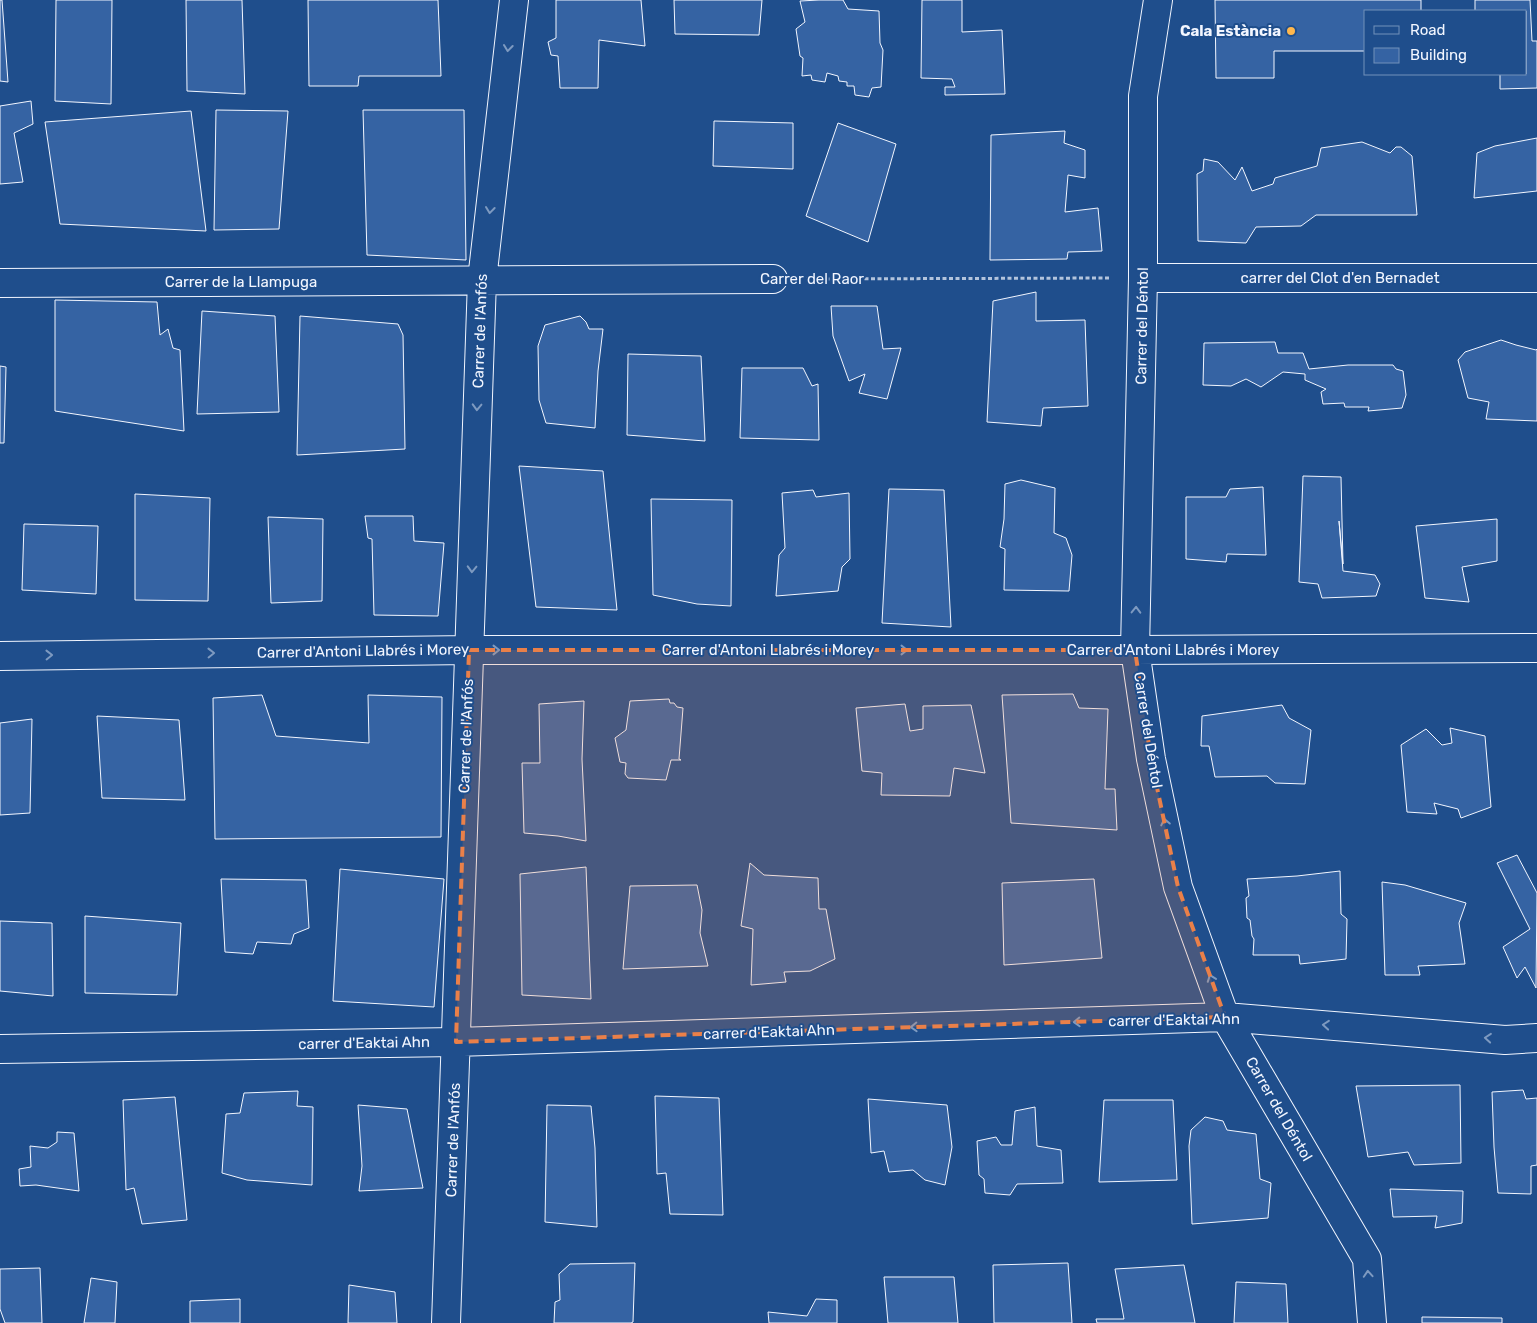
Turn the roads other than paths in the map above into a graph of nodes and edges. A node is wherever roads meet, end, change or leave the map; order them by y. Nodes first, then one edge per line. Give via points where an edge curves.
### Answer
1 (514, 0) edge
2 (1158, 0) edge
3 (1143, 278) junction
4 (1537, 278) edge
5 (482, 280) junction
6 (773, 280) road end
7 (0, 283) edge
8 (1537, 648) edge
9 (469, 650) junction
10 (1135, 650) junction
11 (0, 656) edge
12 (1225, 1017) junction
13 (1537, 1038) edge
14 (456, 1042) junction
15 (0, 1048) edge
16 (446, 1323) edge
17 (1372, 1323) edge

1 -> 5 street, Carrer de l'Anfós
2 - 3 street, Carrer del Déntol via 1143,96
3 - 4 street, carrer del Clot d'en Bernadet
10 -> 3 street, Carrer del Déntol
5 - 6 street, Carrer del Raor
5 - 7 street, Carrer de la Llampuga
5 -> 9 street, Carrer de l'Anfós
8 - 10 street, Carrer d'Antoni Llabrés i Morey
9 -> 10 street, Carrer d'Antoni Llabrés i Morey
11 -> 9 street, Carrer d'Antoni Llabrés i Morey
9 - 14 street, Carrer de l'Anfós
12 -> 10 street, Carrer del Déntol via 1178,887 1151,759
13 -> 12 street, carrer d'Eaktai Ahn via 1505,1040
12 -> 14 street, carrer d'Eaktai Ahn
17 -> 12 street, Carrer del Déntol via 1366,1258
14 - 15 street, carrer d'Eaktai Ahn
14 - 16 street, Carrer de l'Anfós

